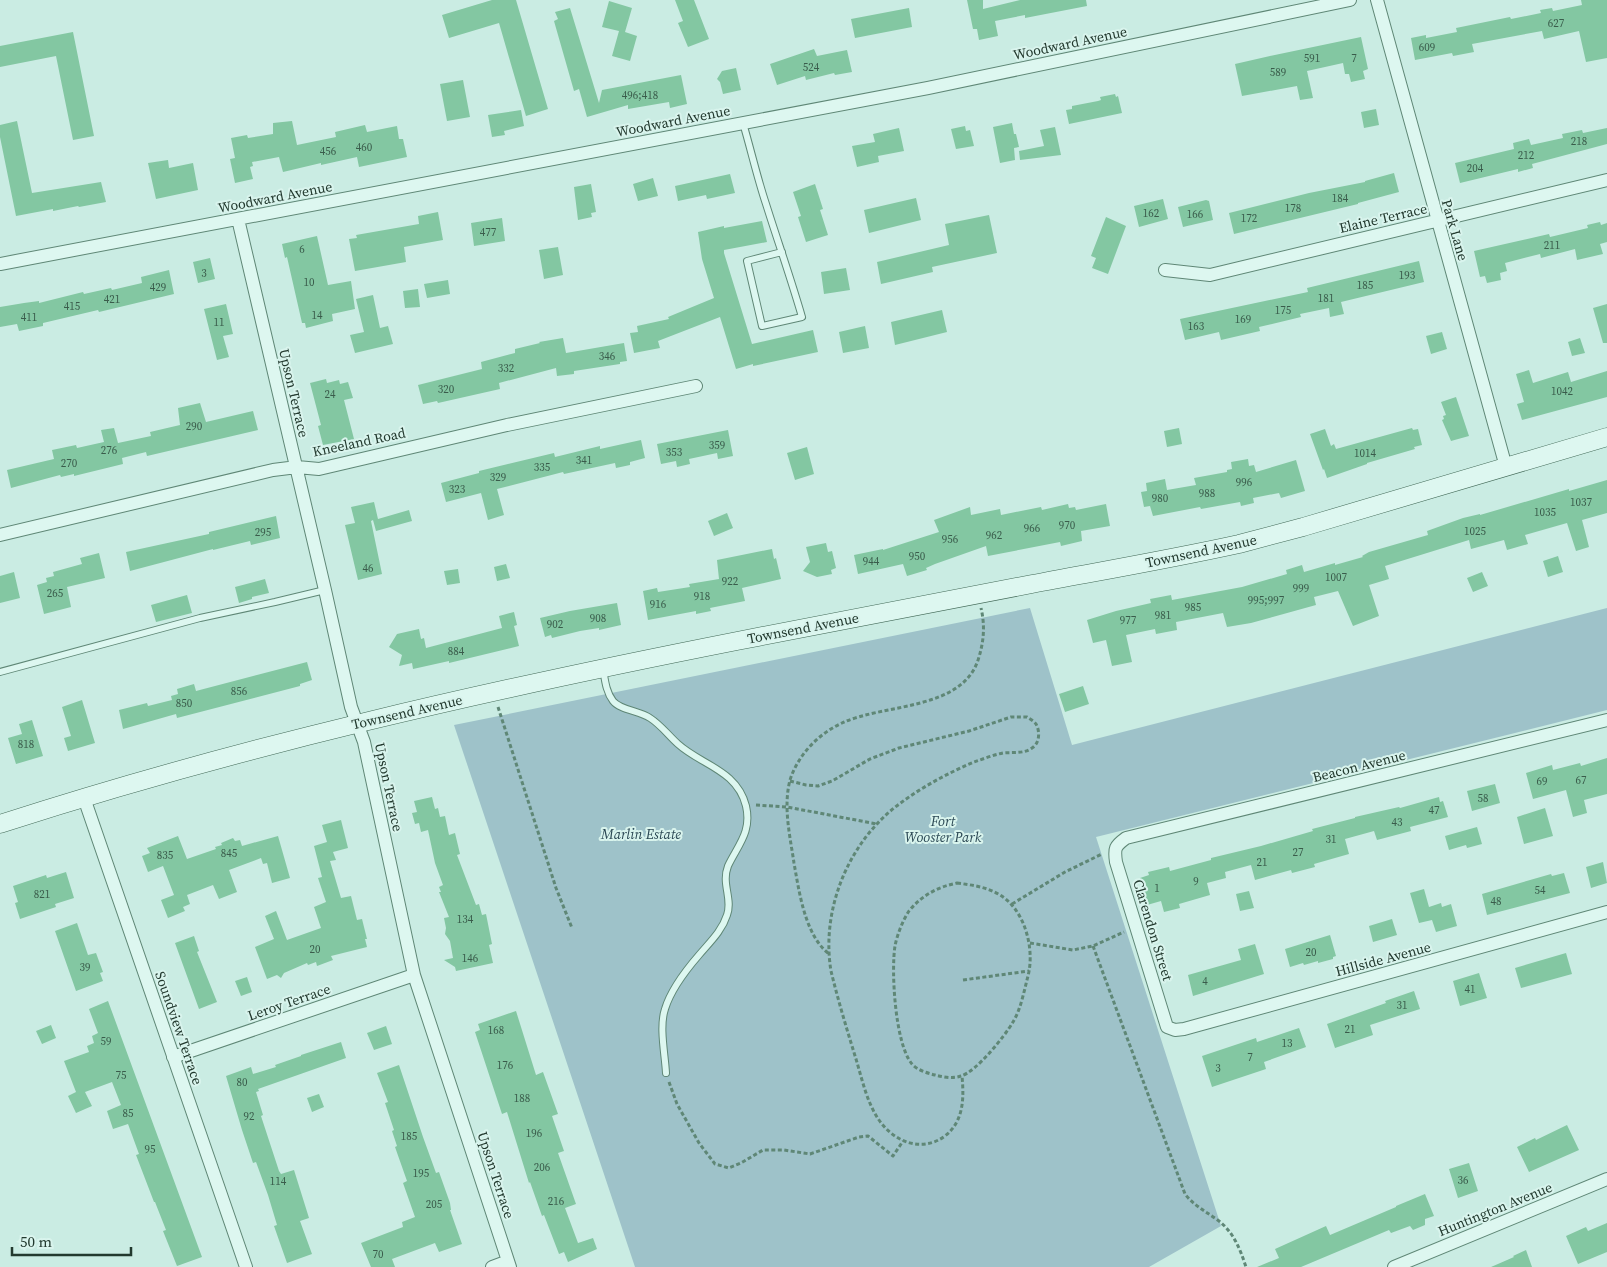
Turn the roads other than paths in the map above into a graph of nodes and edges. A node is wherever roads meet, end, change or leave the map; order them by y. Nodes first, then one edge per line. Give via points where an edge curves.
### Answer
1 (1350, 0) edge
2 (1377, 0) edge
3 (743, 123) junction
4 (1607, 180) edge
5 (238, 219) junction
6 (1437, 220) junction
7 (782, 252) junction
8 (0, 264) edge
9 (1165, 270) dead end
10 (696, 386) dead end
11 (1607, 437) edge
12 (297, 467) junction
13 (1506, 467) junction
14 (0, 535) edge
15 (325, 590) junction
16 (603, 668) junction
17 (0, 672) edge
18 (1607, 720) edge
19 (358, 724) junction
20 (84, 798) junction
21 (0, 824) edge
22 (1117, 847) joint
23 (1607, 912) edge
24 (414, 975) junction
25 (1167, 1027) joint
26 (173, 1057) junction
27 (666, 1073) road end
28 (1607, 1179) edge
29 (509, 1264) edge
30 (246, 1267) edge
31 (492, 1267) edge
32 (1394, 1267) edge

1 - 3 street, Woodward Avenue
2 - 6 street, Park Lane
3 - 5 street, Woodward Avenue
3 - 7 lane
4 - 6 street, Elaine Terrace
5 - 8 street, Woodward Avenue
5 - 12 street, Upson Terrace
6 - 9 street, Elaine Terrace via 1210,275
6 - 13 street, Park Lane
7 - 7 lane via 802,317 762,326 746,261
10 - 12 street, Kneeland Road via 319,468
11 - 13 main road, Townsend Avenue
12 - 14 street, Kneeland Road
12 - 15 street, Upson Terrace
13 - 16 main road, Townsend Avenue via 1239,544
15 - 17 lane via 200,618
15 - 19 street, Upson Terrace via 351,707
16 - 19 main road, Townsend Avenue
16 - 27 lane via 614,703 650,718 678,744 718,768 740,792 748,815 745,834 725,876 728,913 720,932 672,991 664,1010
18 - 22 street, Beacon Avenue via 1126,838
19 - 20 main road, Townsend Avenue
19 - 24 street, Upson Terrace
20 - 21 main road, Townsend Avenue
20 - 26 street, Soundview Terrace
22 - 25 street, Clarendon Street via 1116,862
23 - 25 street, Hillside Avenue via 1184,1029
24 - 26 street, Leroy Terrace
24 - 29 street, Upson Terrace
26 - 30 street, Soundview Terrace
28 - 32 street, Huntington Avenue
29 - 31 street

